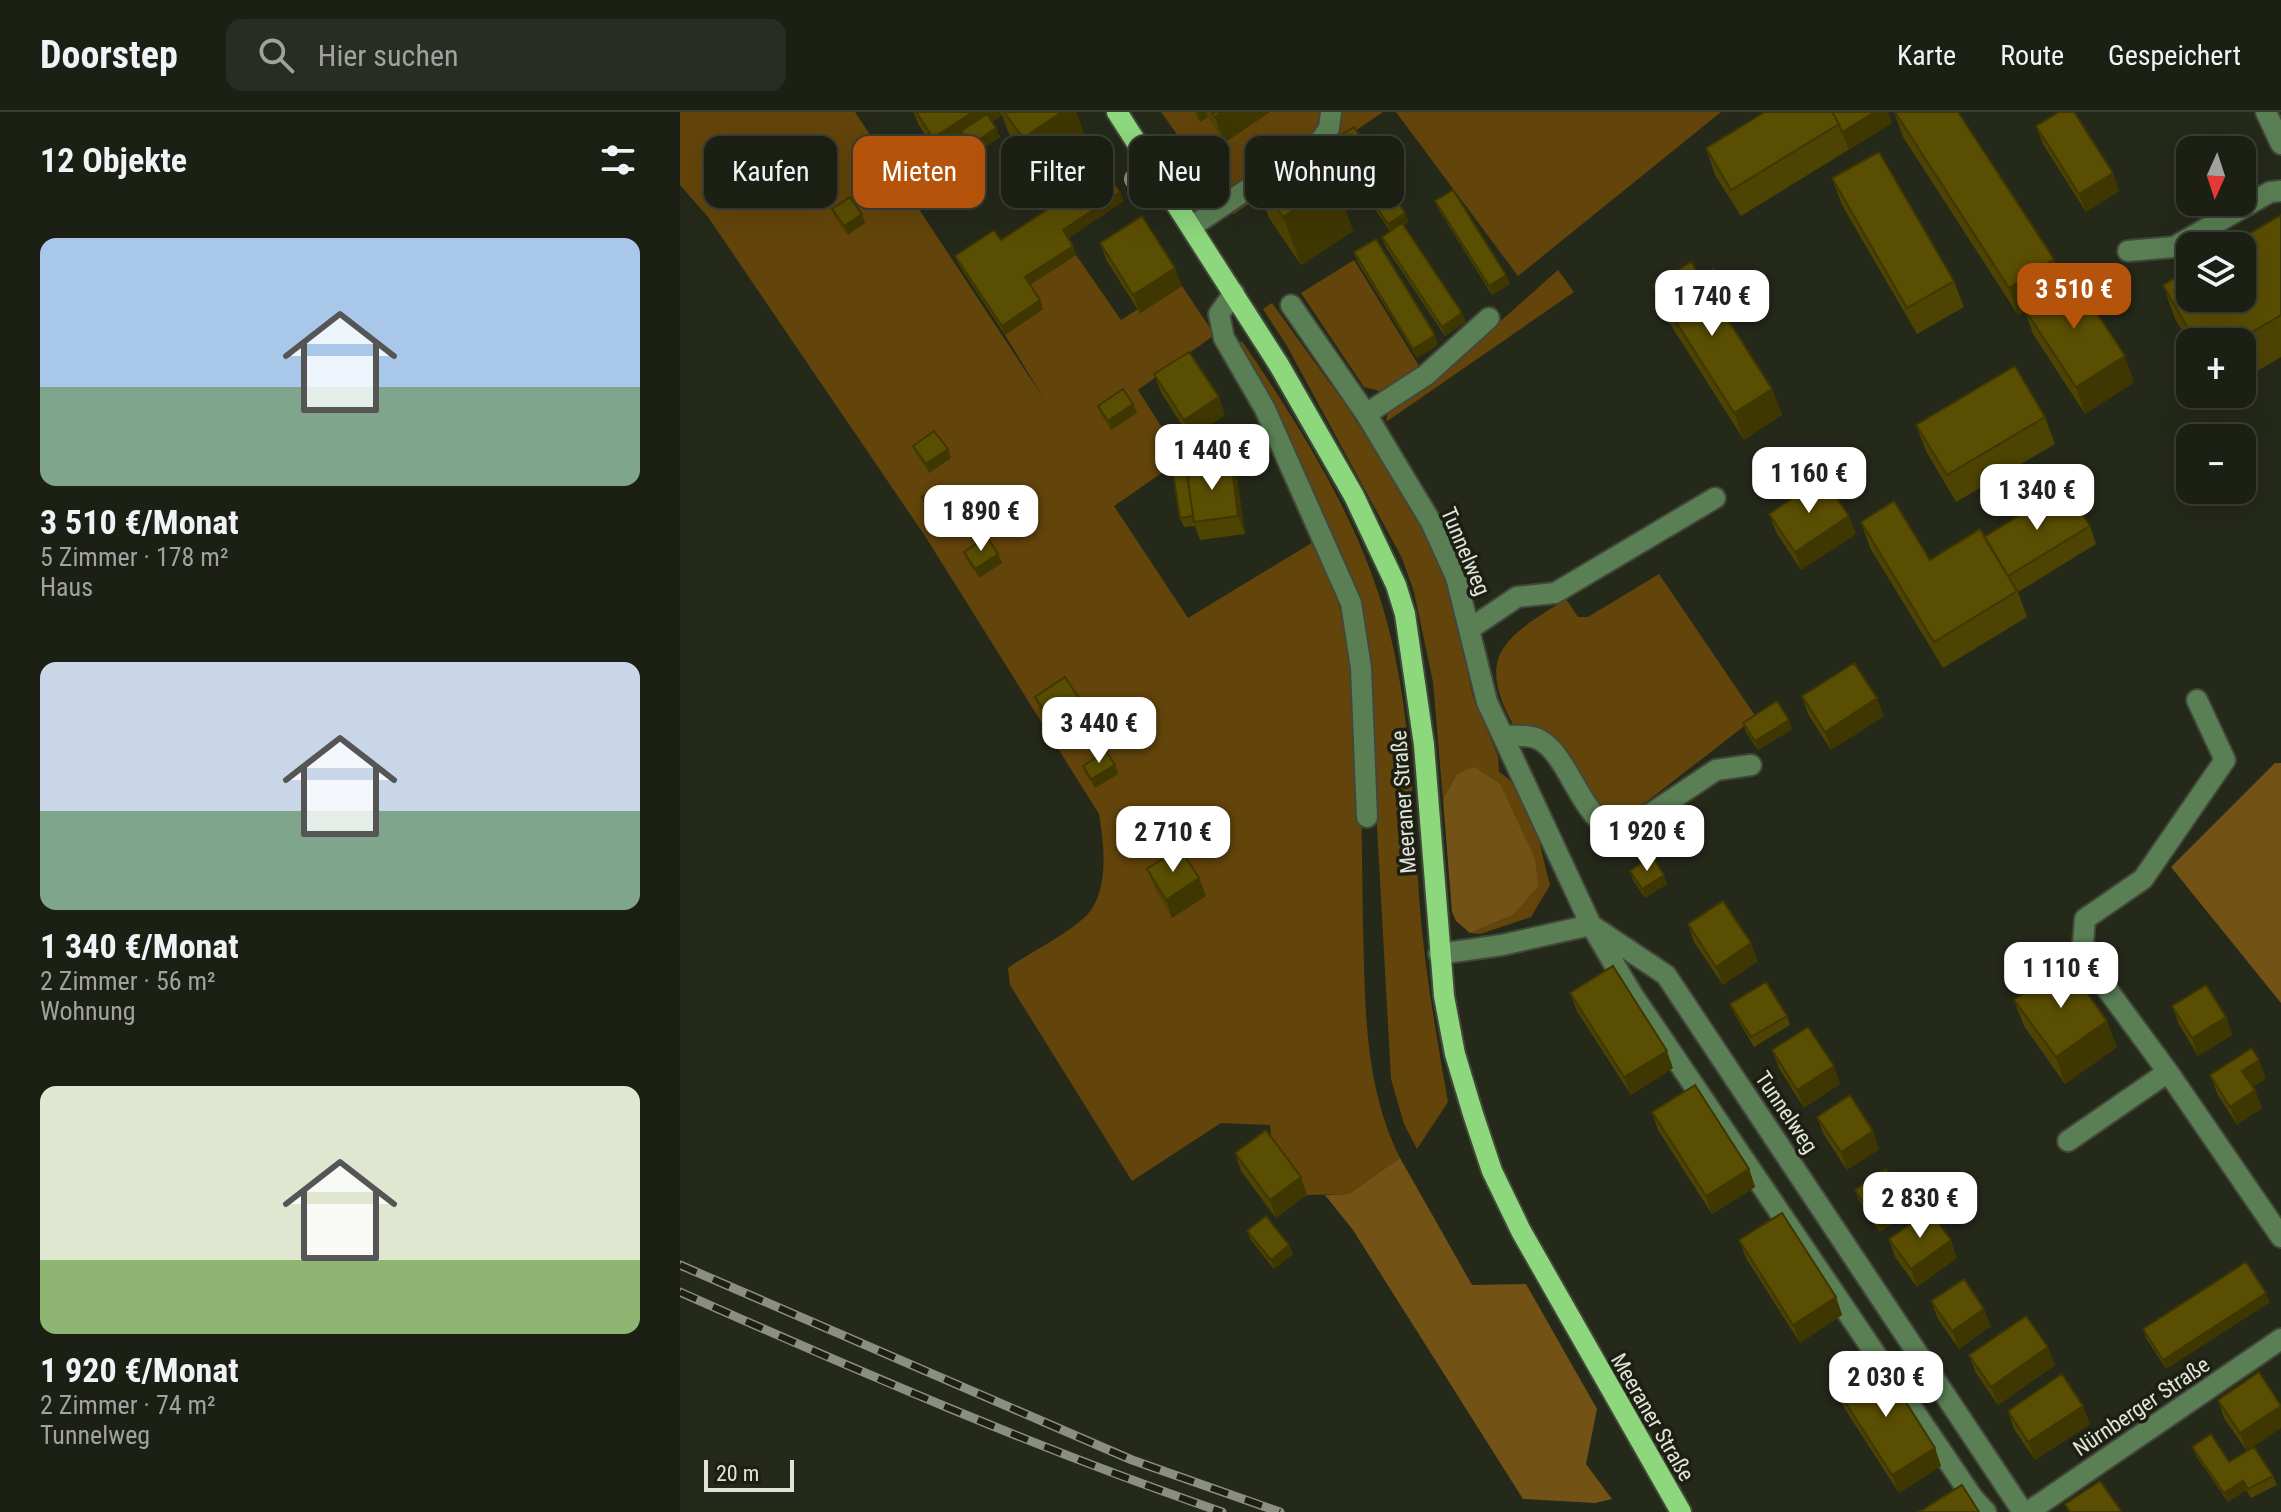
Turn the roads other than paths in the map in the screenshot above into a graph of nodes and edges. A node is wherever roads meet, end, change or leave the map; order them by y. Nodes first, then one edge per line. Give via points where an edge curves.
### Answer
1 (1117, 112) edge
2 (1331, 112) edge
3 (2266, 112) edge
4 (2281, 144) edge
5 (2281, 191) edge
6 (1191, 227) junction
7 (2128, 251) dead end
8 (1234, 293) junction
9 (1291, 305) dead end
10 (1489, 318) dead end
11 (1366, 414) junction
12 (1715, 498) dead end
13 (1471, 628) junction
14 (2197, 700) dead end
15 (1503, 736) junction
16 (1751, 765) dead end
17 (1367, 817) dead end
18 (1591, 925) junction
19 (1439, 954) junction
20 (2168, 1072) junction
21 (2068, 1141) dead end
22 (2281, 1237) edge
23 (2281, 1339) edge
24 (1681, 1512) edge
25 (1986, 1512) edge
26 (2026, 1512) edge

1 - 6 main road, Meeraner Straße
2 - 6 street via 1321,140
3 - 4 street
5 - 7 street via 2270,192 2174,247
6 - 8 main road, Meeraner Straße
8 - 17 street via 1219,314 1224,338 1265,409 1351,603 1361,668
8 - 19 main road, Meeraner Straße via 1354,496 1396,585 1424,745
9 - 11 street, Tunnelweg
10 - 11 street via 1426,375
11 - 13 street, Tunnelweg via 1431,522
12 - 13 street via 1555,593 1517,597
13 - 15 street, Tunnelweg via 1487,702
14 - 20 street via 2225,760 2143,879 2085,919 2082,955
15 - 16 street via 1536,737 1550,746 1590,810 1618,831 1716,770
15 - 18 street, Tunnelweg
18 - 19 street
18 - 25 street, Tunnelweg via 1632,994
18 - 26 street, Tunnelweg via 1666,975
19 - 24 main road, Meeraner Straße via 1455,1054 1492,1171 1555,1293
20 - 21 street
20 - 22 street
23 - 26 street, Nürnberger Straße

